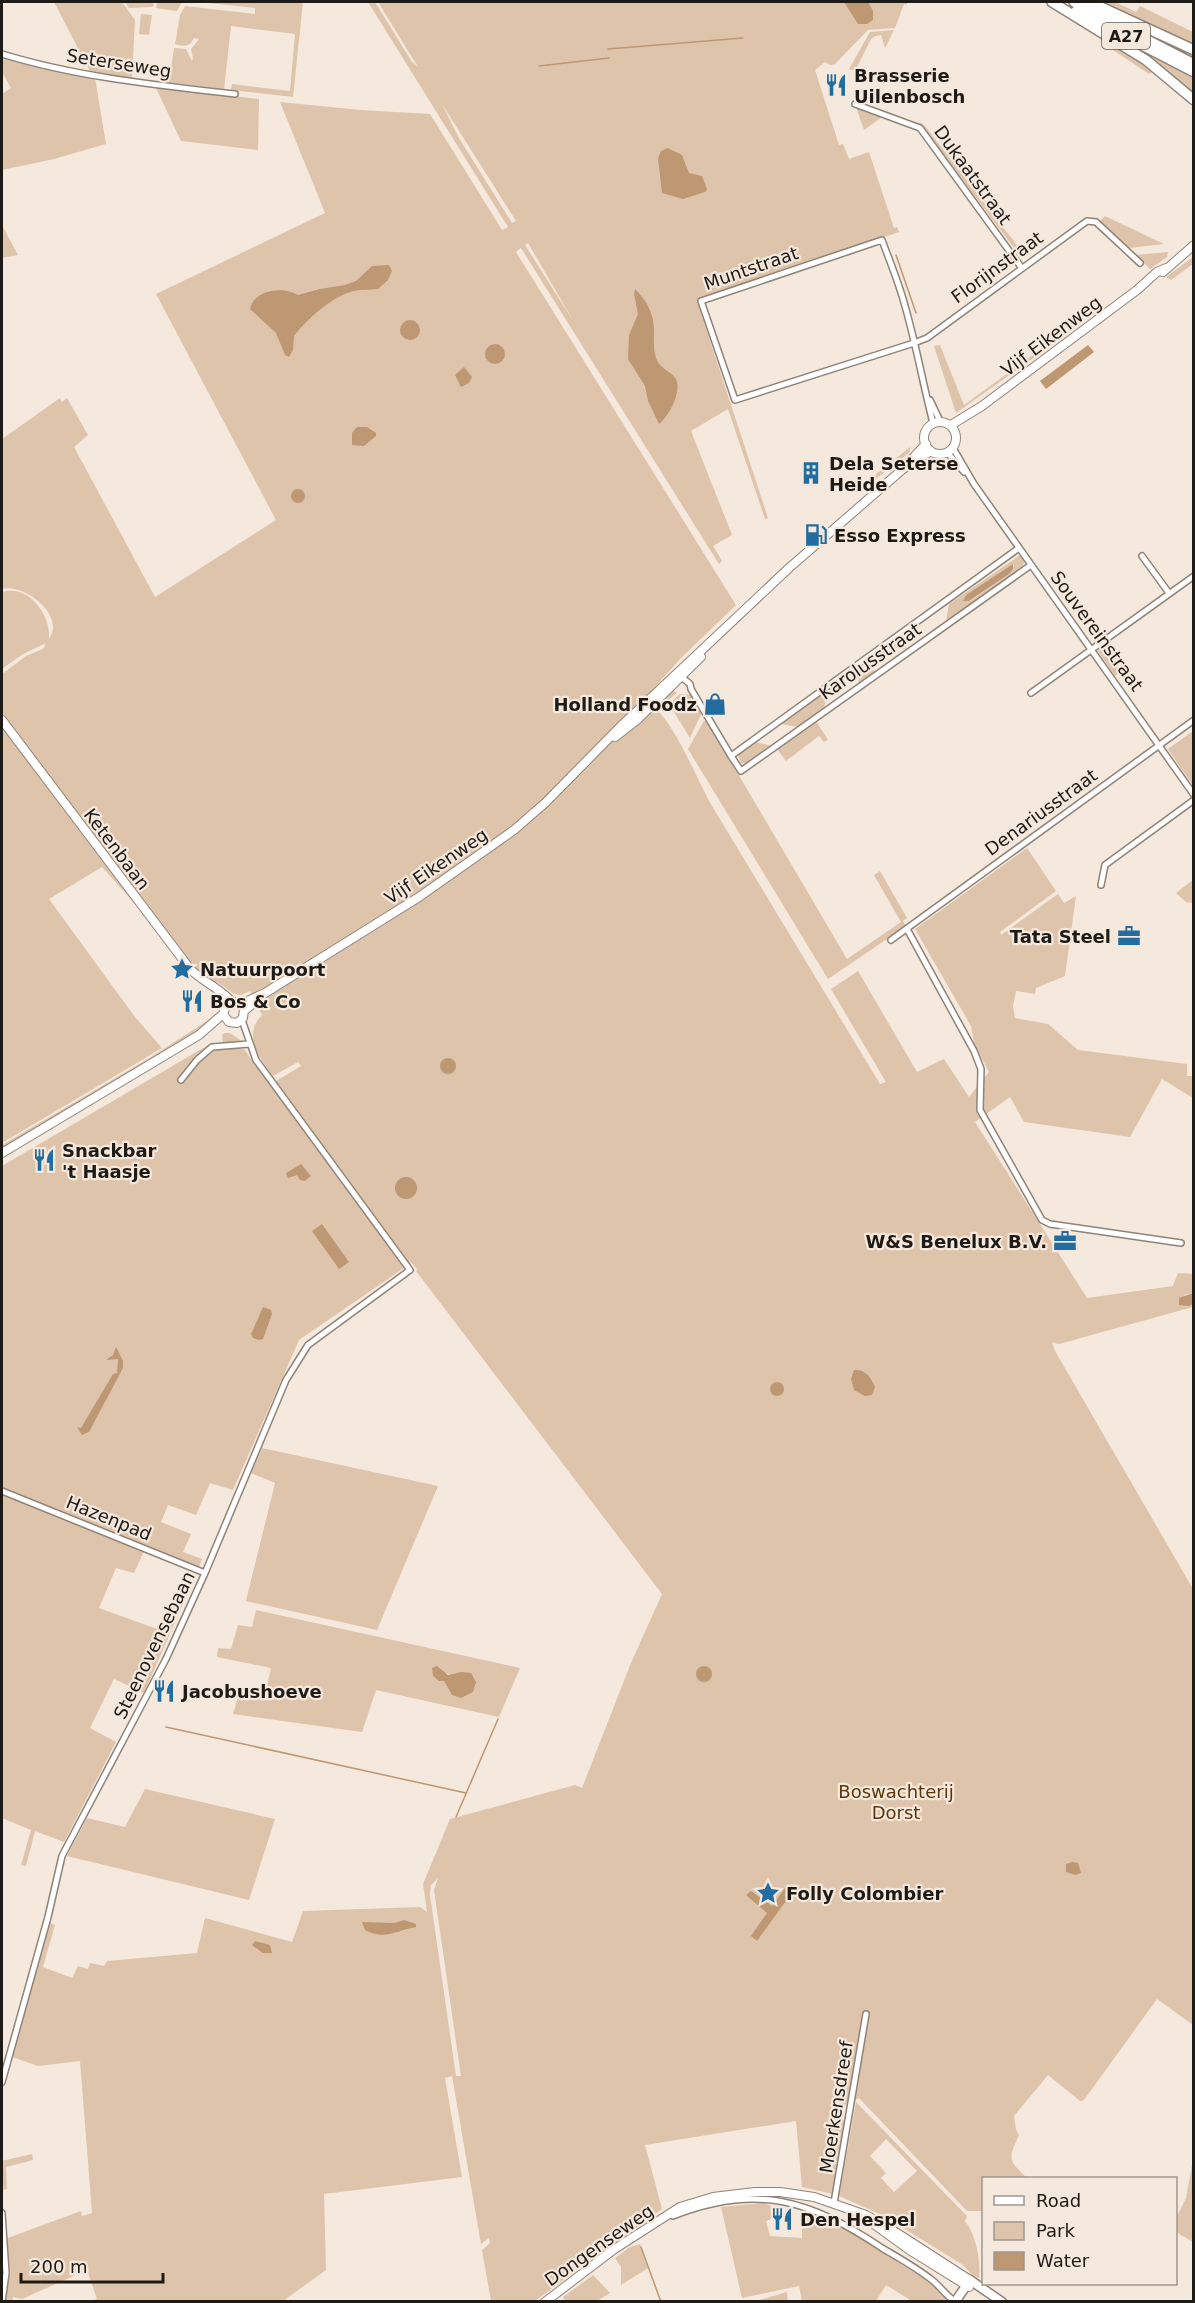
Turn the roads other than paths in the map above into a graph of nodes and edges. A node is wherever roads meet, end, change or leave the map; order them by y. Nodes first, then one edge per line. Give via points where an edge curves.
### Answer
1 (1052, 2) edge
2 (1058, 2) edge
3 (1074, 2) edge
4 (1090, 2) edge
5 (1194, 50) edge
6 (2, 54) edge
7 (1194, 64) edge
8 (1194, 72) edge
9 (235, 94) dead end
10 (1194, 100) edge
11 (855, 104) dead end
12 (1194, 245) edge
13 (1194, 250) edge
14 (1181, 257) junction
15 (1140, 263) dead end
16 (1021, 267) junction
17 (914, 343) junction
18 (937, 422) junction
19 (953, 429) junction
20 (928, 447) junction
21 (950, 450) junction
22 (1019, 548) junction
23 (1142, 556) dead end
24 (1031, 565) junction
25 (1194, 576) edge
26 (1169, 593) junction
27 (1092, 649) junction
28 (679, 676) junction
29 (1031, 693) dead end
30 (2, 720) edge
31 (1194, 720) edge
32 (1160, 745) junction
33 (731, 756) junction
34 (1194, 795) edge
35 (1194, 800) edge
36 (1101, 885) dead end
37 (907, 929) junction
38 (891, 940) dead end
39 (234, 1013) junction
40 (249, 1042) junction
41 (181, 1080) dead end
42 (2, 1153) edge
43 (1181, 1243) dead end
44 (410, 1270) joint
45 (2, 1491) edge
46 (205, 1573) junction
47 (866, 2014) dead end
48 (2, 2082) edge
49 (834, 2203) junction
50 (670, 2212) junction
51 (2, 2213) edge
52 (968, 2284) junction
53 (2, 2301) edge
54 (545, 2301) edge
55 (955, 2301) edge
56 (960, 2301) edge
57 (992, 2301) edge
58 (1002, 2301) edge

1 - 10 highway, A27 via 1146,60
2 - 8 highway, A27
3 - 7 highway, A27
4 - 5 highway, A27
6 - 9 street, Seterseweg via 88,75
11 - 16 street, Dukaatstraat via 920,128
12 - 14 main road, Vijf Eikenweg
13 - 14 main road, Vijf Eikenweg
14 - 19 main road, Vijf Eikenweg
15 - 16 street, Florijnstraat via 1096,222 1087,221
16 - 17 street, Florijnstraat via 927,338
17 - 17 street, Muntstraat via 882,240 701,301 735,400
17 - 18 street
18 - 19 main road
18 - 20 main road via 925,432
19 - 21 main road via 956,440
20 - 21 main road via 939,454
20 - 28 main road, Vijf Eikenweg via 789,568
21 - 22 street, Souvereinstraat
22 - 24 street, Souvereinstraat
22 - 33 street, Karolusstraat
23 - 26 street
24 - 27 street, Souvereinstraat
24 - 33 street, Karolusstraat via 741,771
25 - 26 street
26 - 27 street
27 - 29 street
27 - 32 street, Souvereinstraat
28 - 33 street
28 - 39 main road, Vijf Eikenweg via 620,727 545,803 490,848
30 - 39 main road, Ketenbaan via 190,969 224,993
31 - 32 street, Denariusstraat
32 - 34 street, Souvereinstraat
32 - 37 street, Denariusstraat
35 - 36 street via 1105,865
37 - 38 street, Denariusstraat
37 - 43 street via 980,1064 980,1110 1041,1220
39 - 40 street, Ketenbaan
39 - 42 main road, Vijf Eikenweg
40 - 41 street via 212,1047
40 - 44 street, Ketenbaan via 256,1060
44 - 46 street, Steenovensebaan via 300,1354
45 - 46 street, Hazenpad
46 - 48 street, Steenovensebaan via 150,1692 62,1856
47 - 49 street, Moerkensdreef
49 - 50 main road, Dongenseweg via 792,2194 755,2192 713,2197
49 - 52 main road, Dongenseweg via 894,2231
50 - 54 main road, Dongenseweg
50 - 55 street via 673,2216 716,2202 754,2197 818,2211 925,2275
51 - 53 street via 6,2273
52 - 55 main road
52 - 56 main road
52 - 57 main road
52 - 58 main road

